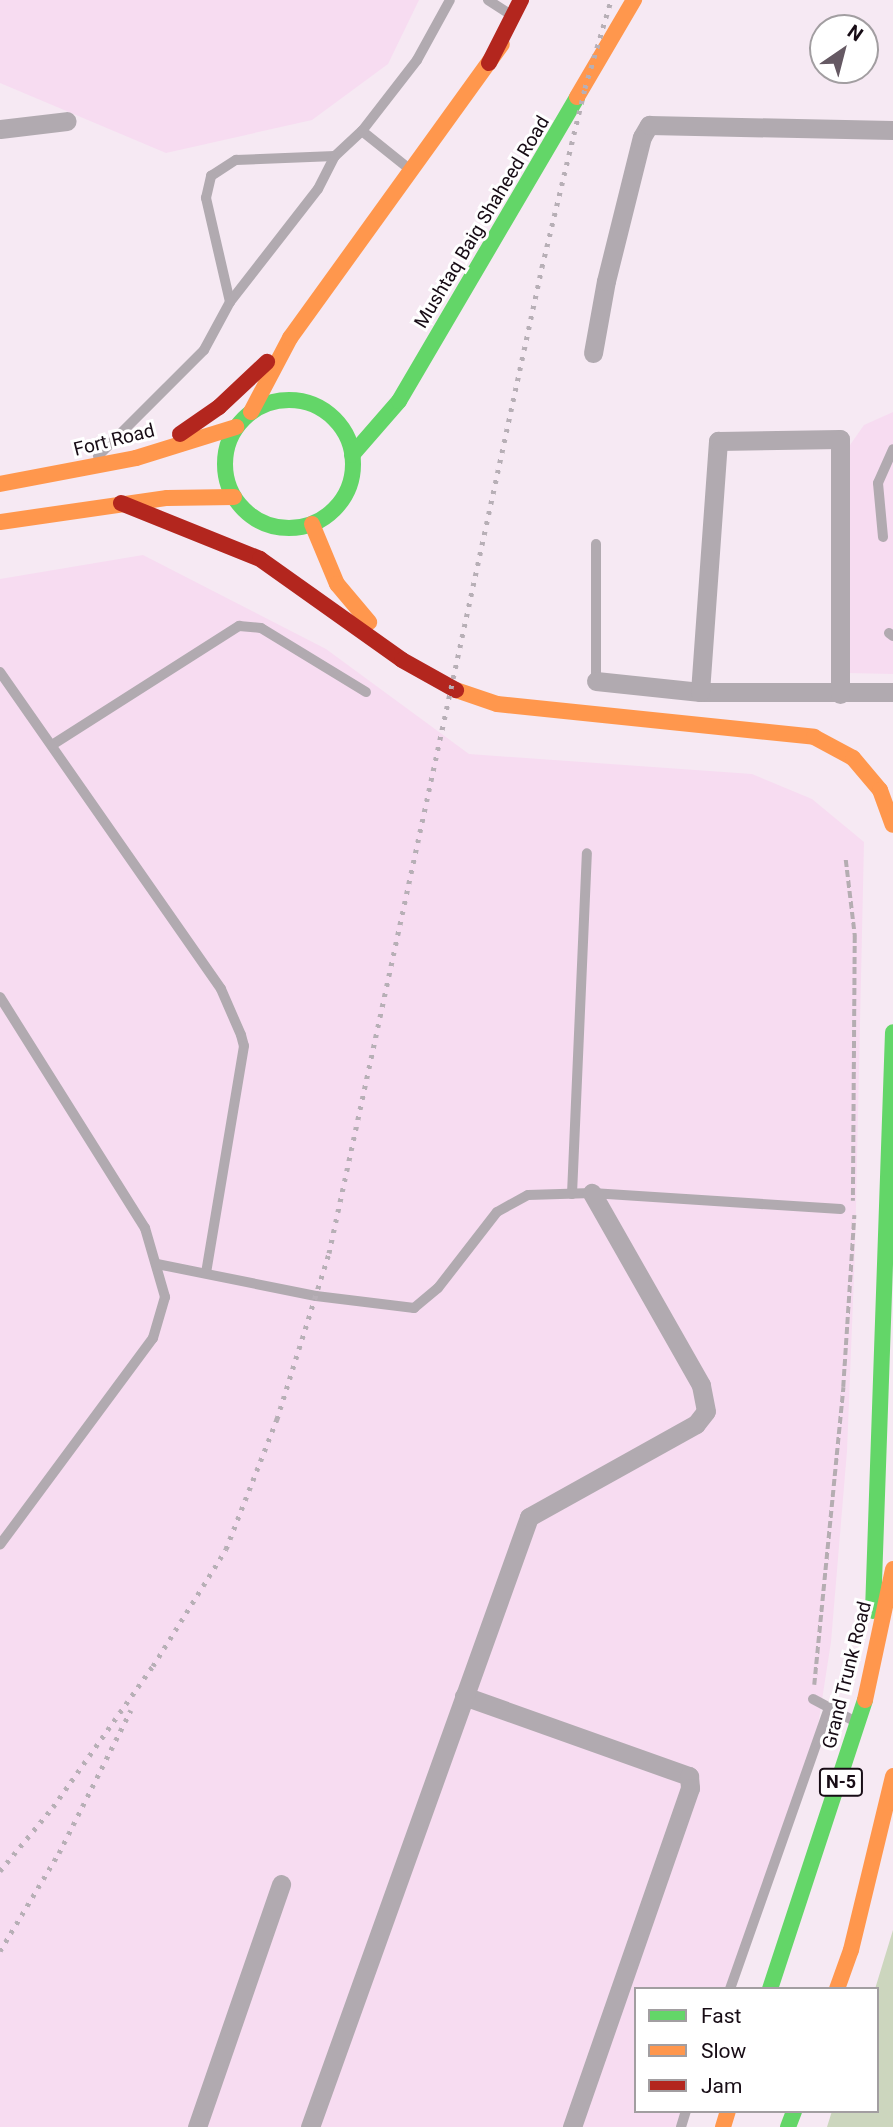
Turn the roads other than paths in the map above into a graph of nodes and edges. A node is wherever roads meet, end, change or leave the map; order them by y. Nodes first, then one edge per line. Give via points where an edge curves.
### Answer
1 (450, 0) edge
2 (488, 0) edge
3 (521, 0) edge
4 (534, 0) edge
5 (634, 0) edge
6 (512, 16) junction
7 (489, 63) junction
8 (67, 121) dead end
9 (0, 129) edge
10 (893, 130) edge
11 (362, 131) junction
12 (335, 156) junction
13 (411, 171) junction
14 (230, 302) junction
15 (290, 338) junction
16 (593, 353) dead end
17 (251, 412) junction
18 (236, 427) junction
19 (893, 449) edge
20 (352, 455) junction
21 (136, 458) junction
22 (82, 471) junction
23 (0, 484) edge
24 (234, 497) junction
25 (121, 503) junction
26 (0, 522) edge
27 (312, 524) junction
28 (883, 537) dead end
29 (596, 544) dead end
30 (402, 660) junction
31 (0, 672) edge
32 (596, 681) joint
33 (366, 692) dead end
34 (700, 692) junction
35 (893, 692) edge
36 (840, 694) junction
37 (51, 745) junction
38 (893, 825) edge
39 (587, 853) dead end
40 (0, 997) edge
41 (893, 1032) edge
42 (582, 1194) junction
43 (840, 1209) dead end
44 (158, 1264) junction
45 (206, 1273) junction
46 (0, 1545) edge
47 (893, 1569) edge
48 (871, 1682) junction
49 (464, 1696) junction
50 (813, 1699) road end
51 (829, 1708) junction
52 (860, 1724) junction
53 (893, 1776) edge
54 (281, 1884) dead end
55 (731, 1987) edge
56 (771, 1987) edge
57 (838, 1987) edge
58 (197, 2127) edge
59 (310, 2127) edge
60 (572, 2127) edge

1 - 11 lane via 417,60
2 - 6 lane
3 - 6 main road
4 - 7 main road
5 - 20 main road, Mushtaq Baig Shaheed Road via 399,401
6 - 7 main road
7 - 13 main road
8 - 9 street
10 - 16 street via 649,125 642,137 606,281
11 - 12 lane
11 - 13 lane
12 - 14 lane via 318,189
12 - 14 lane via 236,160 211,176 206,198
13 - 15 main road
14 - 22 lane via 185,374
15 - 17 main road
15 - 21 main road via 219,407
17 - 18 main road
17 - 20 main road via 271,402 293,400 314,405 332,417 345,434
18 - 21 main road, Fort Road
18 - 24 main road via 224,462
19 - 28 lane via 878,483
20 - 27 main road via 348,489 327,515
21 - 22 main road, Fort Road
22 - 23 main road, Fort Road
24 - 25 main road via 203,495
24 - 27 main road via 260,521 286,527
25 - 26 main road
25 - 30 main road via 260,559
27 - 30 main road via 337,584
29 - 32 lane
30 - 38 main road via 450,688 497,704 814,737 853,758 880,790
31 - 37 lane
32 - 34 street
33 - 37 lane via 261,628 239,626
34 - 36 street
34 - 36 street via 718,441 840,439
35 - 36 street
37 - 45 lane via 221,989 244,1046
39 - 42 lane
40 - 44 lane via 145,1228
41 - 48 main road
42 - 43 lane
42 - 45 lane via 528,1195 497,1212 438,1288 414,1308 316,1296
42 - 49 street via 701,1385 706,1411 695,1424 529,1517
44 - 45 lane
44 - 46 lane via 165,1297 153,1338
47 - 48 main road, Grand Trunk Road / N-5
48 - 52 main road, Grand Trunk Road / N-5
49 - 59 street
49 - 60 street via 689,1776 690,1788
50 - 51 lane
51 - 52 lane
51 - 55 lane
52 - 56 main road, Grand Trunk Road / N-5
53 - 57 main road, N-5
54 - 58 street

